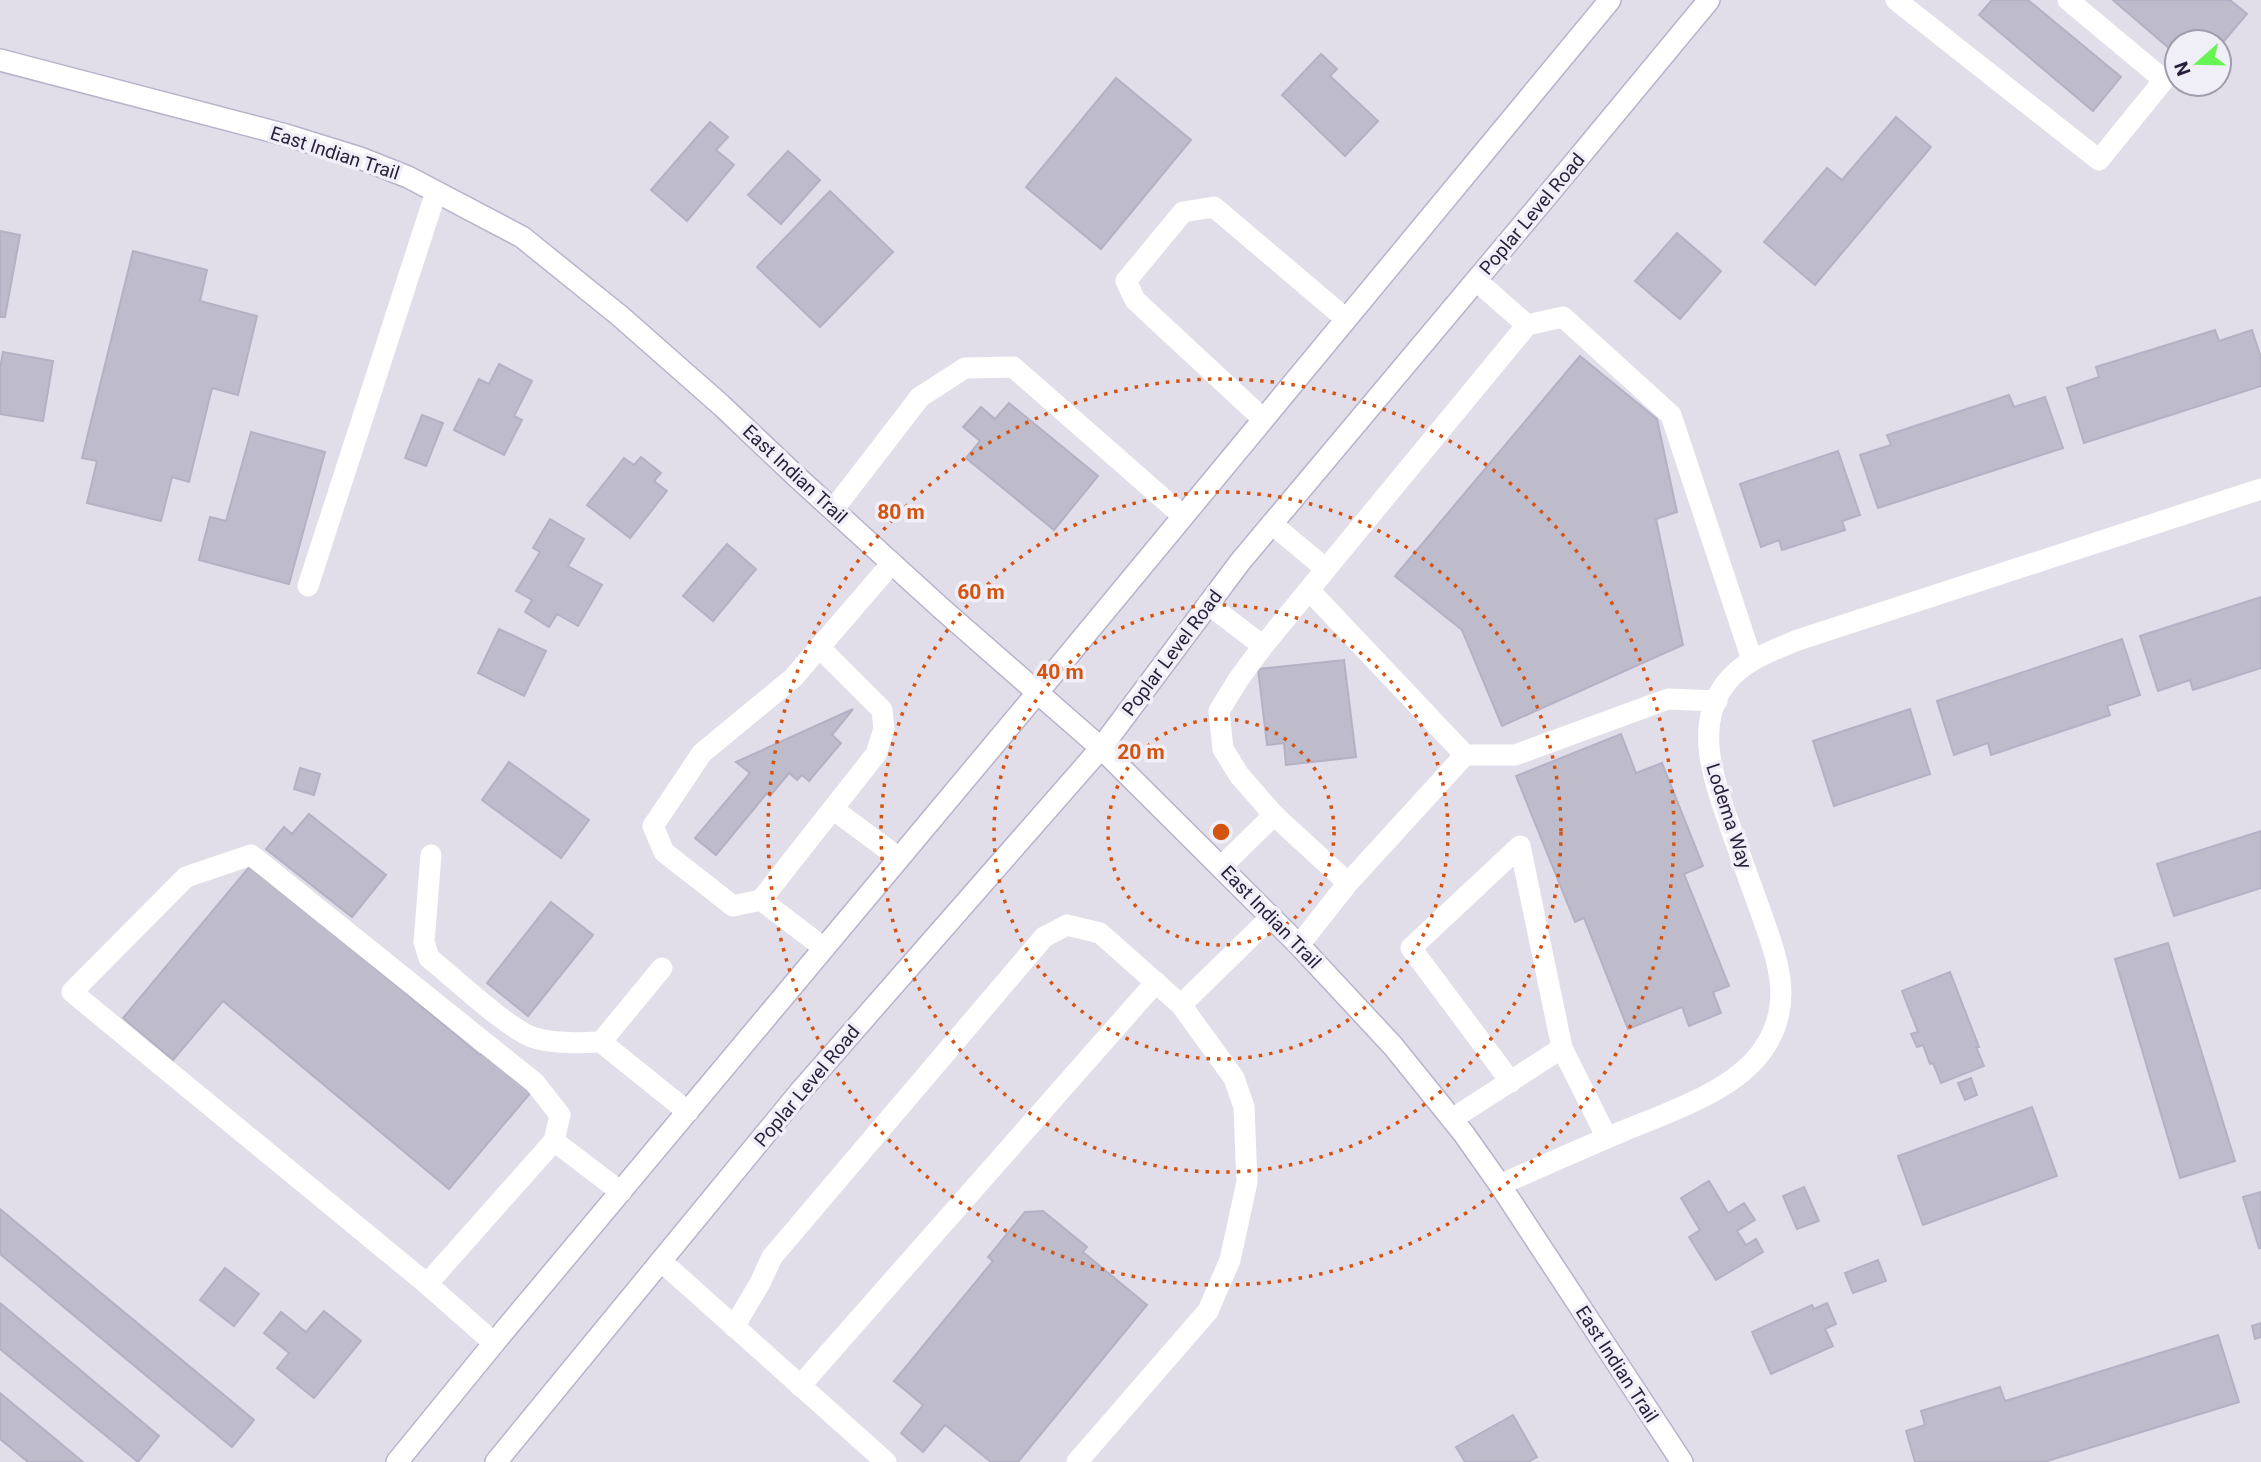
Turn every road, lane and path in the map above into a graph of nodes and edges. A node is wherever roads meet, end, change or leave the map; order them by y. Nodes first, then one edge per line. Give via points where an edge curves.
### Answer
1 (1610, 0) edge
2 (1709, 0) edge
3 (1896, 0) edge
4 (2068, 0) edge
5 (0, 60) edge
6 (436, 192) junction
7 (1477, 281) junction
8 (1346, 319) junction
9 (1527, 325) junction
10 (1263, 419) junction
11 (2261, 489) edge
12 (833, 510) junction
13 (1183, 516) junction
14 (1272, 524) junction
15 (891, 563) junction
16 (1326, 569) junction
17 (308, 586) dead end
18 (1309, 590) junction
19 (1208, 604) junction
20 (1263, 646) junction
21 (819, 647) junction
22 (1752, 660) junction
23 (1038, 692) junction
24 (1717, 701) junction
25 (1101, 748) junction
26 (1465, 755) junction
27 (833, 809) junction
28 (1274, 815) junction
29 (431, 855) dead end
30 (899, 858) junction
31 (1222, 866) junction
32 (1348, 883) junction
33 (761, 900) junction
34 (1272, 916) junction
35 (1299, 945) junction
36 (824, 948) junction
37 (662, 968) dead end
38 (1156, 982) junction
39 (1181, 1005) junction
40 (601, 1042) junction
41 (1562, 1048) junction
42 (1511, 1082) junction
43 (688, 1112) junction
44 (1452, 1119) junction
45 (1607, 1138) junction
46 (554, 1141) junction
47 (1500, 1185) junction
48 (621, 1192) junction
49 (661, 1261) junction
50 (427, 1284) junction
51 (734, 1327) junction
52 (494, 1343) junction
53 (800, 1386) junction
54 (397, 1462) edge
55 (496, 1462) edge
56 (886, 1462) edge
57 (1077, 1462) edge
58 (1682, 1462) edge

1 - 8 main road
2 - 7 main road, Poplar Level Road
3 - 4 main road via 2099,160 2164,80
5 - 6 main road, East Indian Trail via 286,135 360,158
6 - 12 main road, East Indian Trail via 522,237 691,378
6 - 17 main road
7 - 9 main road
7 - 14 main road, Poplar Level Road
8 - 10 main road
8 - 10 main road via 1214,207 1183,212 1174,222 1126,281 1135,300
9 - 16 main road
9 - 22 main road via 1563,317 1671,415
10 - 13 main road
11 - 22 main road, Lodema Way via 1798,640
12 - 13 main road via 920,397 965,368 1013,367
12 - 15 main road, East Indian Trail
13 - 23 main road
14 - 16 main road
14 - 19 main road, Poplar Level Road
15 - 21 main road
15 - 23 main road, East Indian Trail
16 - 18 main road
18 - 20 main road
18 - 26 main road
19 - 20 main road
19 - 25 main road, Poplar Level Road
20 - 28 main road via 1219,711 1223,749
21 - 27 main road via 882,710 884,729 876,754
21 - 33 main road via 793,678 702,753 653,825 664,852 733,906
22 - 24 main road, Lodema Way via 1727,681
23 - 25 main road, East Indian Trail
23 - 30 main road
24 - 26 main road via 1668,699 1515,755
24 - 45 main road, Lodema Way via 1709,725 1709,750 1716,787 1778,960 1782,999 1777,1023 1762,1051 1738,1077
25 - 31 main road, East Indian Trail
25 - 49 main road, Poplar Level Road via 799,1093
26 - 32 main road
27 - 30 main road
27 - 33 main road
28 - 31 main road
28 - 32 main road
29 - 40 main road via 424,942 429,958 532,1038 565,1044
30 - 36 main road
31 - 34 main road, East Indian Trail
32 - 35 main road
33 - 36 main road
34 - 35 main road, East Indian Trail
34 - 39 main road
35 - 44 main road, East Indian Trail
36 - 43 main road
37 - 40 main road
38 - 39 main road
38 - 51 main road via 1100,933 1067,925 1044,937 772,1257
38 - 53 main road
39 - 57 main road via 1234,1078 1244,1107 1247,1182 1230,1260 1208,1311
40 - 43 main road
41 - 42 main road
41 - 42 main road via 1520,846 1411,948
41 - 45 main road
42 - 44 main road
43 - 48 main road
44 - 47 main road, East Indian Trail
45 - 47 main road, Lodema Way
46 - 48 main road
46 - 50 main road
46 - 50 main road via 560,1115 536,1083 251,855 186,877 72,992
47 - 58 main road, East Indian Trail
48 - 52 main road
49 - 51 main road
49 - 55 main road, Poplar Level Road
50 - 52 main road
51 - 53 main road
52 - 54 main road
53 - 56 main road

